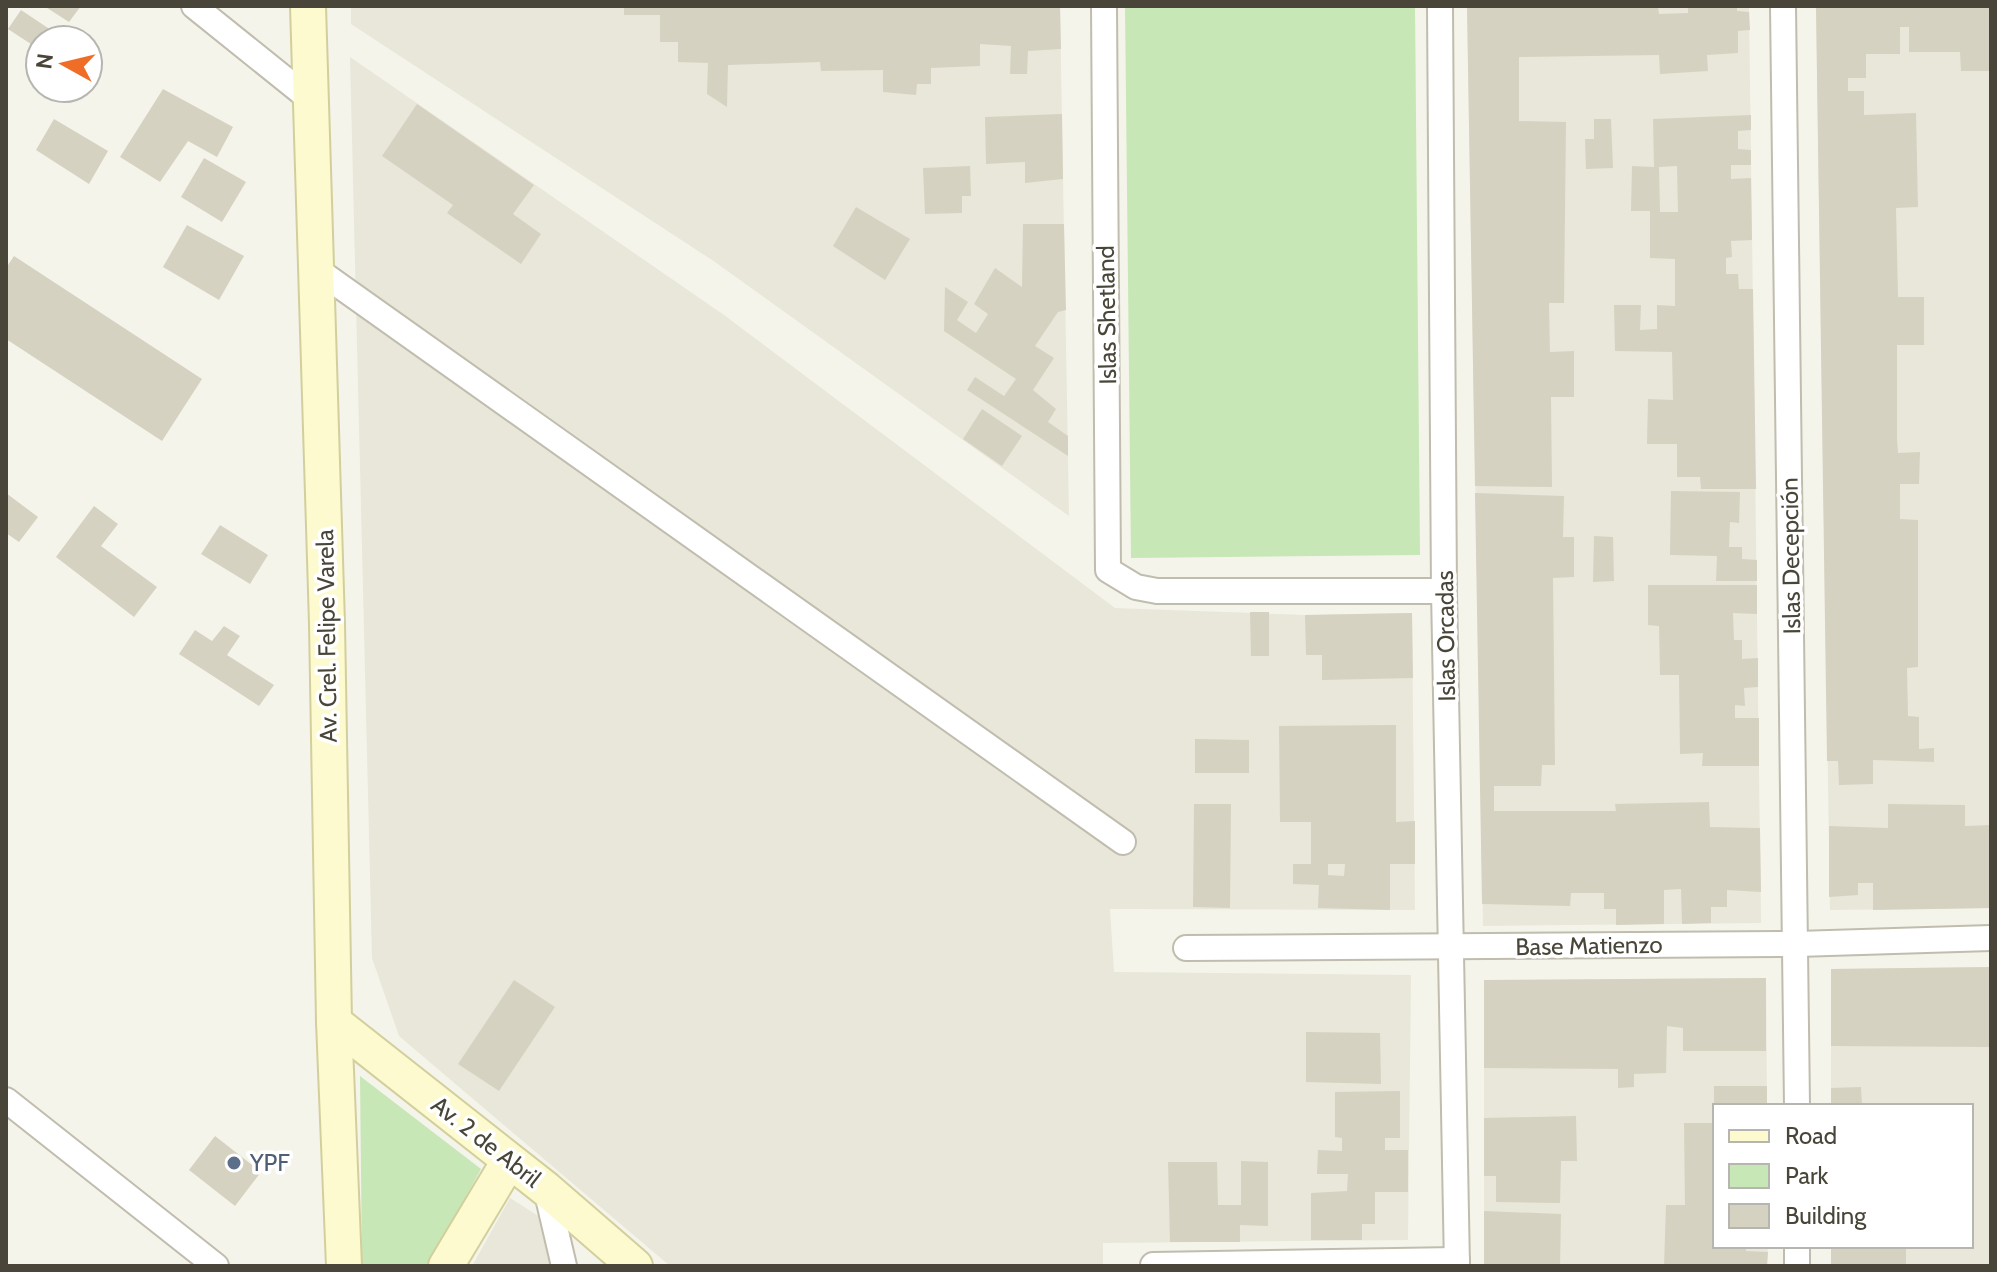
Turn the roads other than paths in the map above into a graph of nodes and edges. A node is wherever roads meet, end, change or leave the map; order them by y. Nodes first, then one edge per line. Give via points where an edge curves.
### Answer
1 (194, 6) edge
2 (308, 6) edge
3 (1104, 6) edge
4 (1440, 6) edge
5 (1783, 6) edge
6 (311, 100) junction
7 (316, 269) junction
8 (1444, 591) junction
9 (1123, 842) dead end
10 (1991, 938) edge
11 (1797, 944) junction
12 (1186, 948) dead end
13 (1451, 948) junction
14 (334, 1022) junction
15 (6, 1100) edge
16 (1797, 1104) edge
17 (509, 1161) junction
18 (546, 1189) junction
19 (1457, 1263) edge
20 (1153, 1265) edge
21 (216, 1266) edge
22 (344, 1266) edge
23 (446, 1266) edge
24 (564, 1266) edge
25 (635, 1266) edge

1 - 6 street
2 - 6 main road, Av. Crel. Felipe Varela
3 - 8 street, Islas Shetland via 1108,570 1136,587 1157,591
4 - 8 street, Islas Orcadas
5 - 11 street, Islas Decepción
6 - 7 main road, Av. Crel. Felipe Varela
7 - 9 street
7 - 14 main road, Av. Crel. Felipe Varela
8 - 13 street, Islas Orcadas
10 - 11 street, Base Matienzo
11 - 13 street, Base Matienzo
11 - 16 street, Islas Decepción
12 - 13 street, Base Matienzo
13 - 19 street, Islas Orcadas
14 - 17 main road, Av. 2 de Abril
14 - 22 main road, Av. Crel. Felipe Varela
15 - 21 street
17 - 18 main road, Av. 2 de Abril
17 - 23 main road
18 - 24 street
18 - 25 main road, Av. 2 de Abril
19 - 20 street

